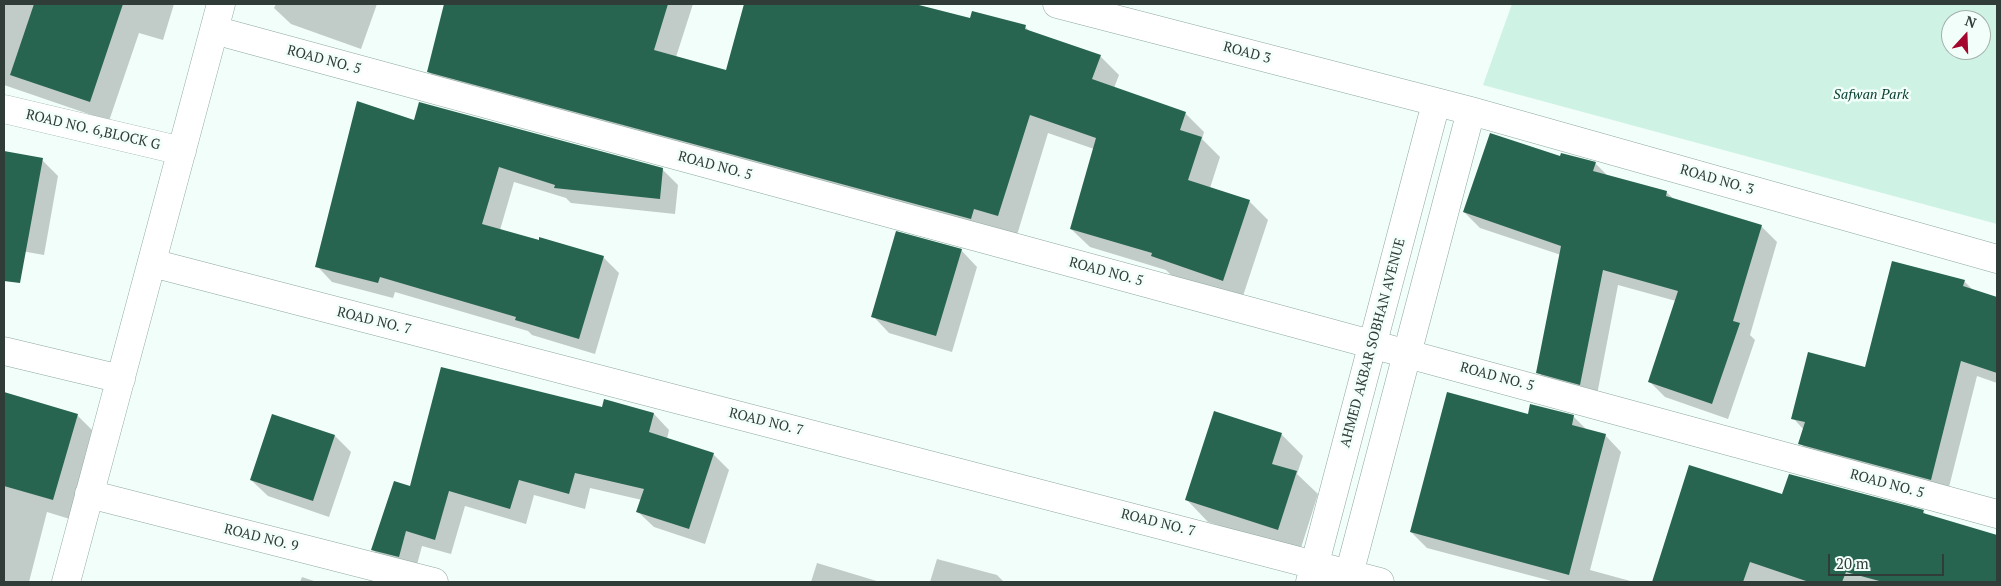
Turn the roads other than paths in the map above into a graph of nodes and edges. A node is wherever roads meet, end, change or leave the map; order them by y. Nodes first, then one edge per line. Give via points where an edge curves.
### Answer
1 (221, 4) edge
2 (1057, 4) edge
3 (214, 30) junction
4 (1436, 103) junction
5 (4, 109) edge
6 (1471, 111) junction
7 (182, 151) junction
8 (1997, 259) edge
9 (152, 263) junction
10 (1373, 344) junction
11 (4, 351) edge
12 (1407, 353) junction
13 (121, 379) junction
14 (89, 494) junction
15 (1997, 514) edge
16 (1312, 573) edge
17 (1348, 578) edge
18 (66, 582) edge
19 (434, 582) edge
20 (1380, 582) edge

1 - 3 street
2 - 4 street, ROAD 3
3 - 7 street
3 - 10 street, ROAD NO. 5
4 - 6 street, ROAD NO. 3
4 - 10 street, AHMED AKBAR SOBHAN AVENUE
5 - 7 street, ROAD NO. 6,BLOCK G
6 - 8 street, ROAD NO. 3
6 - 12 street
7 - 9 street
9 - 13 street
9 - 16 street, ROAD NO. 7
10 - 12 street, ROAD NO. 5
10 - 16 street, AHMED AKBAR SOBHAN AVENUE
11 - 13 street
12 - 15 street, ROAD NO. 5
12 - 17 street
13 - 14 street
14 - 18 street
14 - 19 street, ROAD NO. 9
16 - 17 street, ROAD NO. 7
17 - 20 street, ROAD NO. 7

